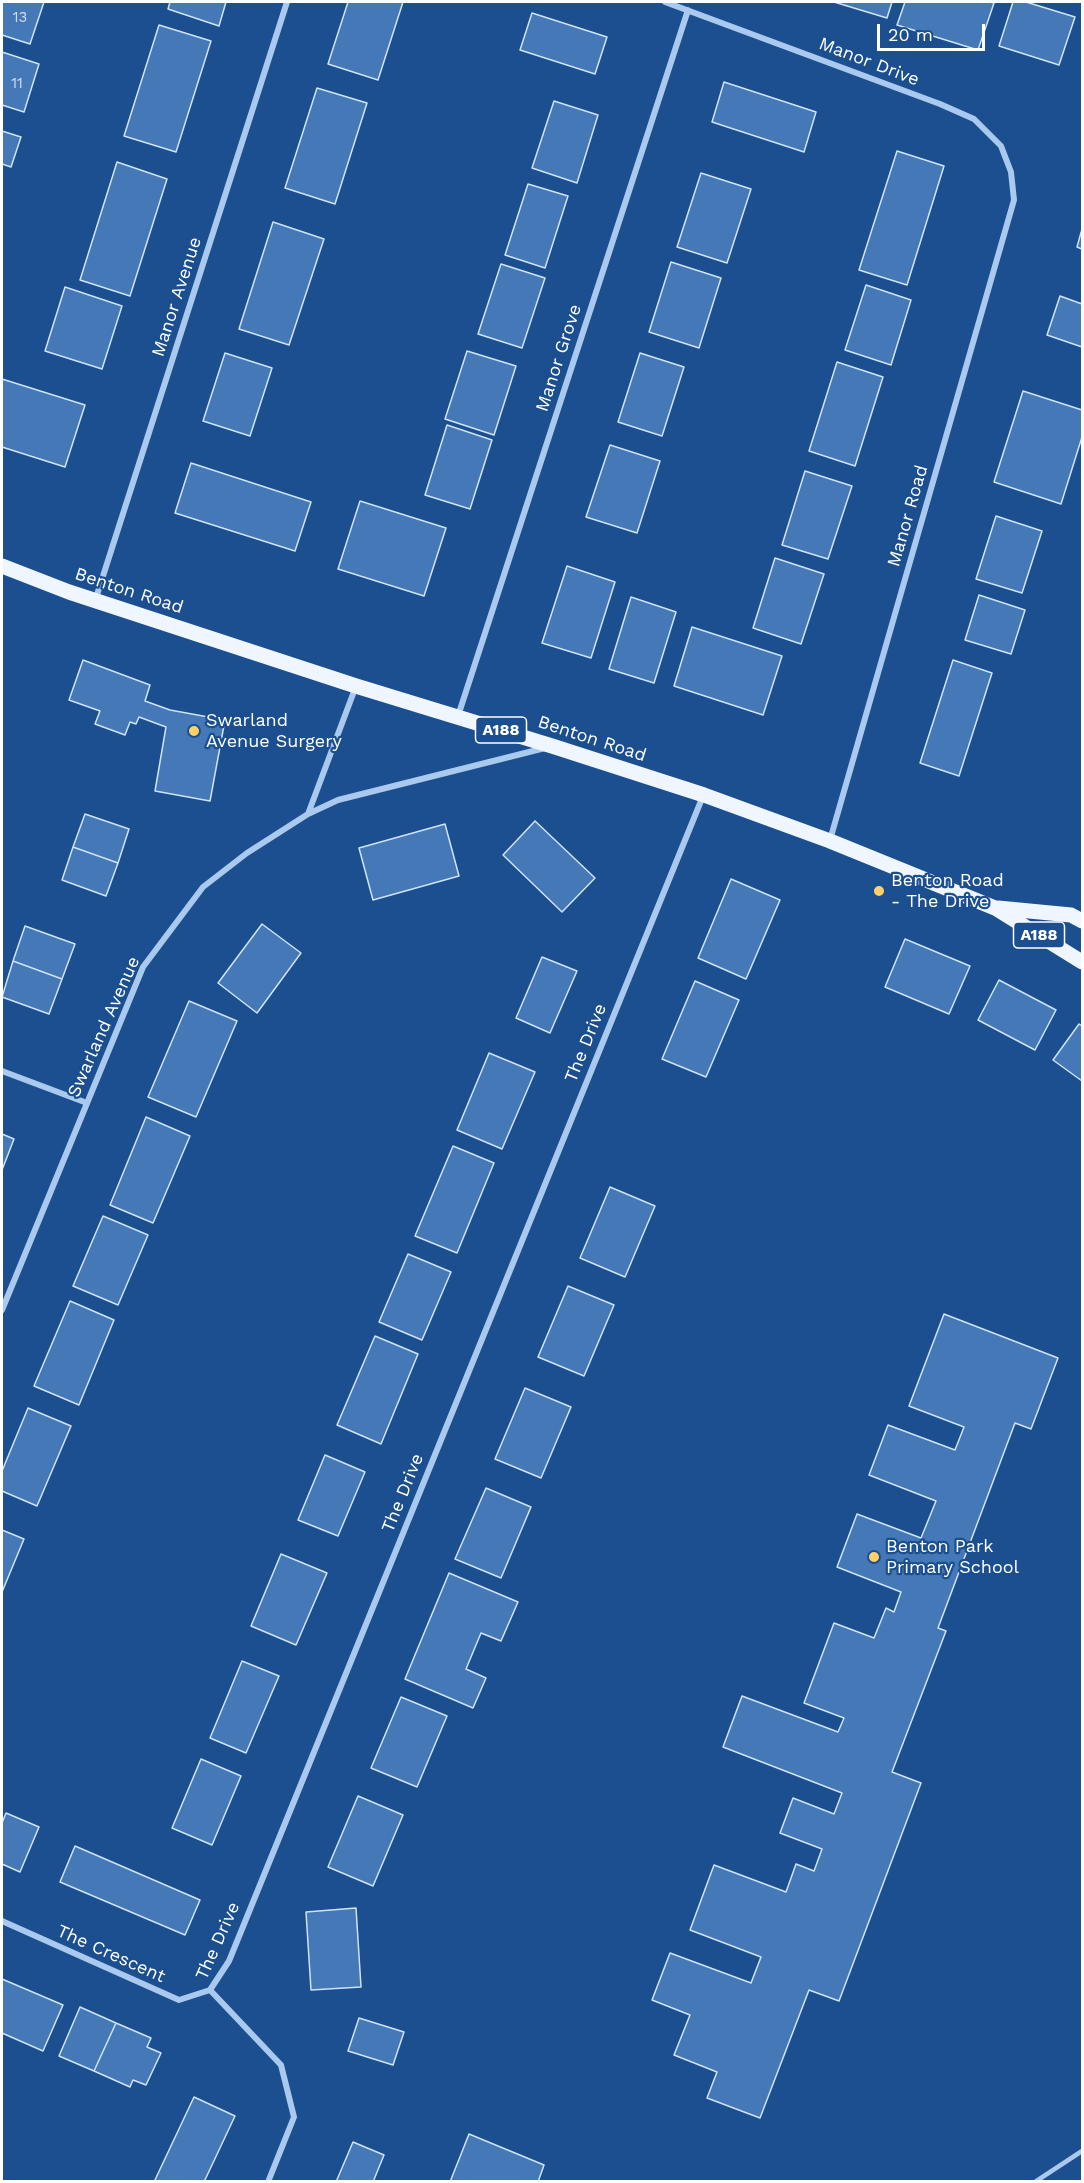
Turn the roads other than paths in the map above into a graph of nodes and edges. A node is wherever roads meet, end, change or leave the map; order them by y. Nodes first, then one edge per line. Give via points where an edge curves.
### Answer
1 (287, 2) edge
2 (665, 2) edge
3 (688, 10) junction
4 (1014, 200) joint
5 (2, 566) edge
6 (95, 601) junction
7 (356, 686) junction
8 (458, 716) junction
9 (552, 746) junction
10 (704, 795) junction
11 (308, 814) junction
12 (830, 841) junction
13 (995, 908) junction
14 (1083, 921) edge
15 (1083, 962) edge
16 (2, 1071) edge
17 (87, 1103) junction
18 (2, 1310) edge
19 (2, 1921) edge
20 (210, 1990) junction
21 (1083, 2151) edge
22 (268, 2181) edge
23 (1035, 2181) edge

1 - 6 street, Manor Avenue
2 - 3 street, Manor Drive
3 - 4 street, Manor Drive via 974,119 1001,146 1011,172
3 - 8 street, Manor Grove
4 - 12 street, Manor Road
5 - 6 main road, Benton Road / A188
6 - 7 main road, Benton Road / A188
7 - 8 main road, Benton Road / A188
7 - 11 street
8 - 9 main road, Benton Road / A188
9 - 10 main road, Benton Road / A188
9 - 11 street, Swarland Avenue via 338,800
10 - 12 main road, Benton Road / A188
10 - 20 street, The Drive via 229,1961
11 - 17 street, Swarland Avenue via 203,887 143,967
12 - 13 main road, Benton Road / A188
13 - 14 main road, Benton Road / A188 via 1071,915
13 - 15 main road, Benton Road / A188
16 - 17 street
17 - 18 street, Swarland Avenue
19 - 20 street, The Crescent via 179,2000
20 - 22 street, The Drive via 281,2065 294,2116
21 - 23 lane

